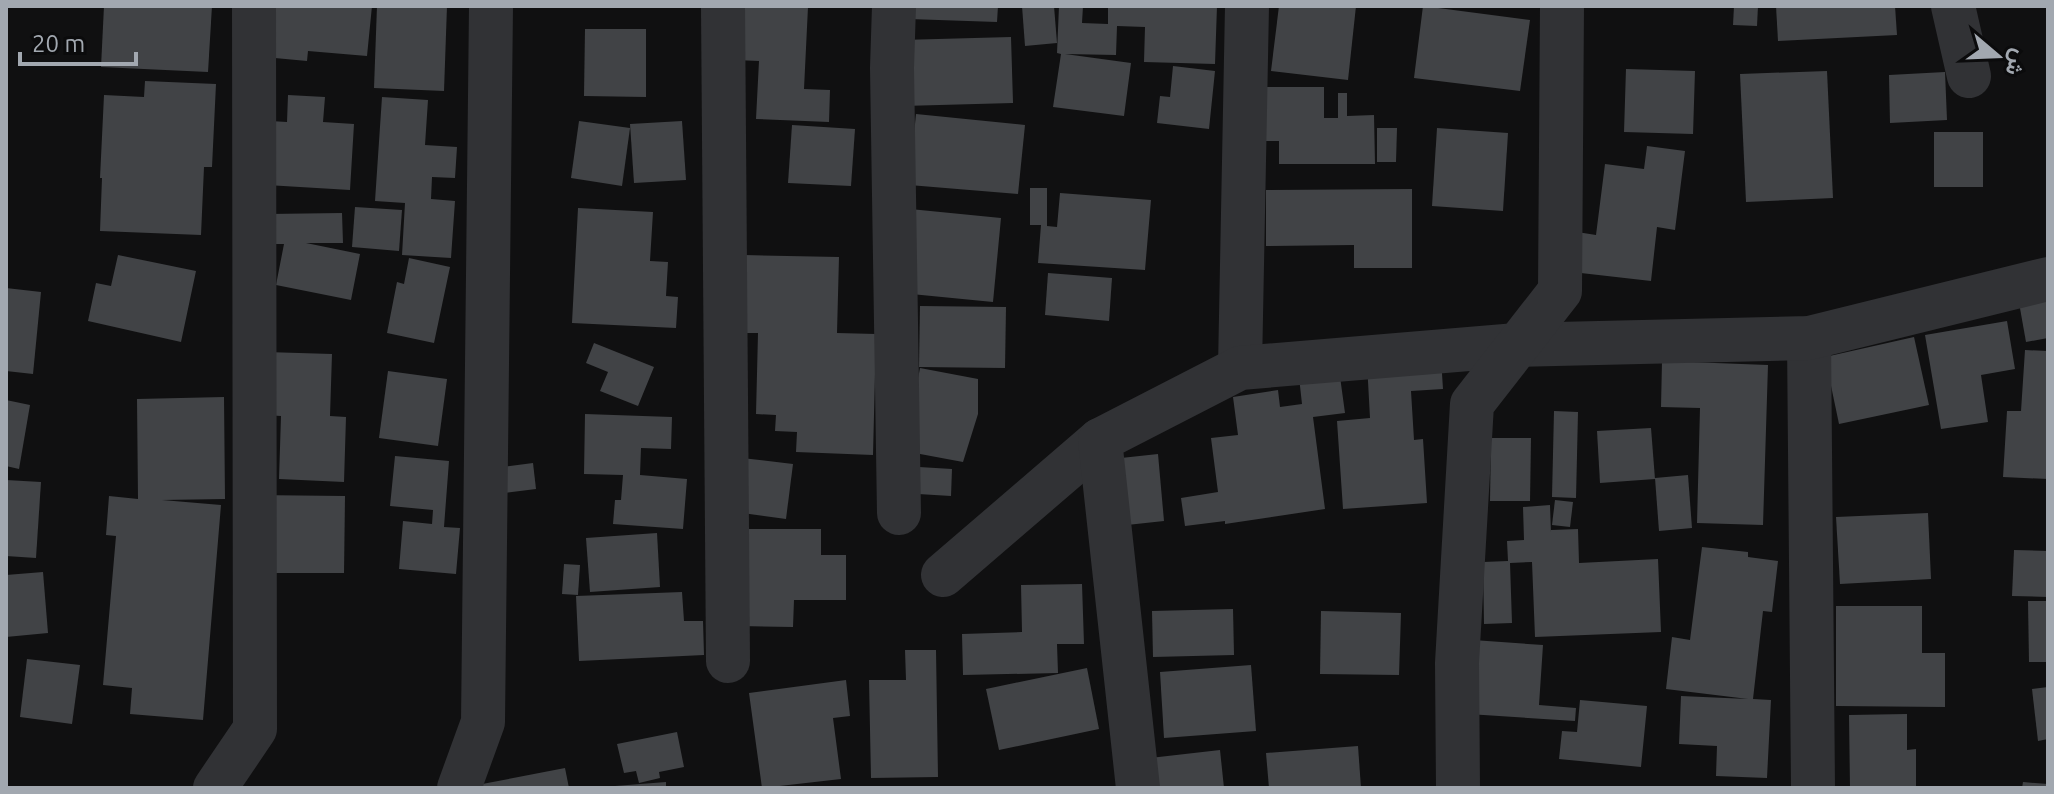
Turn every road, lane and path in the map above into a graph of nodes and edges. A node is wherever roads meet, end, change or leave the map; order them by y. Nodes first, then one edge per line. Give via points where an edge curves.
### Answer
1 (254, 6) edge
2 (491, 6) edge
3 (723, 6) edge
4 (894, 6) edge
5 (1247, 6) edge
6 (1562, 6) edge
7 (1953, 6) edge
8 (1969, 76) dead end
9 (2048, 279) edge
10 (1809, 338) junction
11 (1517, 345) junction
12 (1240, 368) junction
13 (1100, 440) junction
14 (899, 513) dead end
15 (943, 575) dead end
16 (728, 661) dead end
17 (215, 788) edge
18 (459, 788) edge
19 (1138, 788) edge
20 (1458, 788) edge
21 (1813, 788) edge

1 - 17 street via 255,729
2 - 18 street via 483,722
3 - 16 street
4 - 14 street
5 - 12 street
6 - 11 street via 1560,291
7 - 8 street
9 - 10 street
10 - 11 street
10 - 21 street
11 - 12 street
11 - 20 street via 1472,404 1457,663
12 - 13 street
13 - 15 street
13 - 19 street

